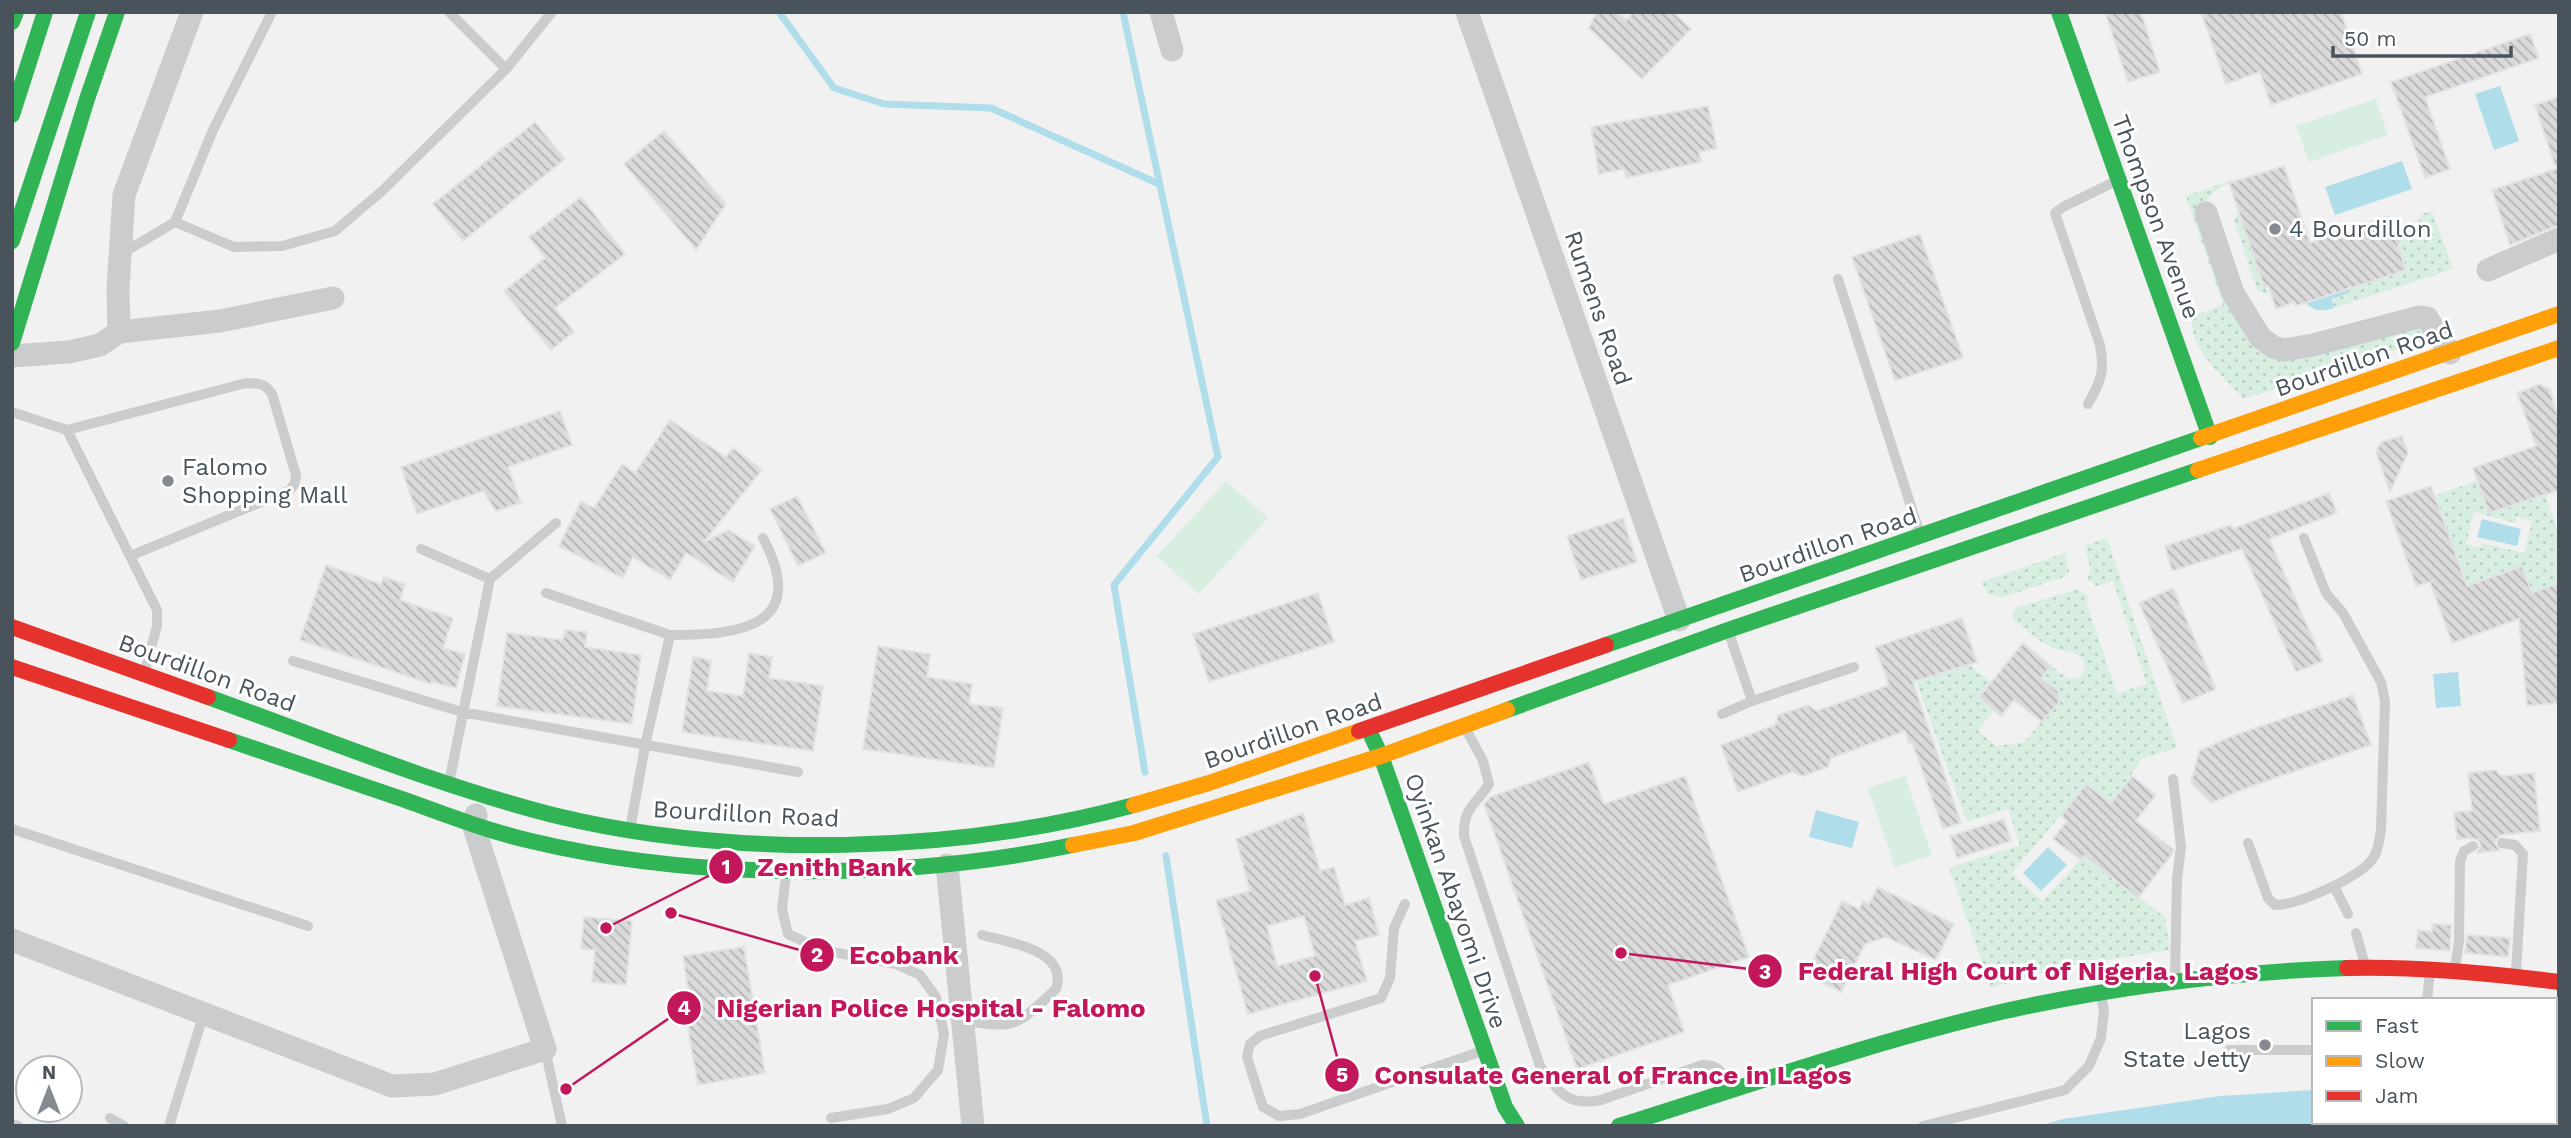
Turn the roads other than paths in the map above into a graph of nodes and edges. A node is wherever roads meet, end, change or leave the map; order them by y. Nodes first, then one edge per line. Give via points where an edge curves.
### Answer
1 (16, 12) edge
2 (45, 12) edge
3 (88, 12) edge
4 (117, 12) edge
5 (192, 12) edge
6 (272, 12) edge
7 (449, 12) edge
8 (552, 12) edge
9 (1161, 12) edge
10 (1467, 12) edge
11 (2059, 12) edge
12 (12, 22) edge
13 (1171, 50) dead end
14 (506, 69) junction
15 (12, 115) edge
16 (2119, 180) junction
17 (2206, 213) dead end
18 (175, 222) junction
19 (2559, 239) edge
20 (12, 241) edge
21 (121, 254) junction
22 (2488, 270) dead end
23 (1838, 279) dead end
24 (333, 298) dead end
25 (2559, 314) edge
26 (119, 332) junction
27 (12, 343) edge
28 (2559, 348) edge
29 (2450, 353) junction
30 (12, 356) edge
31 (2088, 404) dead end
32 (12, 412) edge
33 (67, 430) junction
34 (2210, 437) junction
35 (556, 523) dead end
36 (1921, 537) junction
37 (763, 538) dead end
38 (2304, 538) dead end
39 (421, 549) dead end
40 (130, 556) junction
41 (490, 579) junction
42 (546, 593) dead end
43 (1679, 620) junction
44 (12, 627) edge
45 (1728, 630) junction
46 (670, 635) junction
47 (293, 660) dead end
48 (12, 667) edge
49 (1854, 667) dead end
50 (144, 674) junction
51 (1752, 701) junction
52 (462, 712) junction
53 (1722, 715) dead end
54 (1464, 725) junction
55 (1368, 730) junction
56 (645, 746) junction
57 (1381, 756) junction
58 (798, 772) dead end
59 (2173, 779) dead end
60 (448, 784) junction
61 (481, 795) junction
62 (473, 824) junction
63 (12, 829) edge
64 (630, 830) junction
65 (2248, 843) dead end
66 (2502, 843) dead end
67 (2473, 846) dead end
68 (947, 865) junction
69 (787, 869) junction
70 (2334, 886) junction
71 (1405, 904) dead end
72 (2348, 914) dead end
73 (308, 926) dead end
74 (2356, 933) dead end
75 (982, 935) dead end
76 (12, 940) edge
77 (2365, 968) junction
78 (2431, 969) junction
79 (2454, 970) junction
80 (2516, 976) junction
81 (2175, 981) junction
82 (2559, 982) edge
83 (2100, 993) junction
84 (2427, 998) edge
85 (204, 1013) junction
86 (964, 1021) junction
87 (545, 1049) junction
88 (1485, 1049) junction
89 (2229, 1050) dead end
90 (2312, 1050) edge
91 (1729, 1091) junction
92 (110, 1118) dead end
93 (831, 1118) dead end
94 (12, 1124) edge
95 (18, 1126) edge
96 (124, 1126) edge
97 (169, 1126) edge
98 (562, 1126) edge
99 (973, 1126) edge
100 (1517, 1126) edge
101 (1619, 1126) edge
102 (1923, 1126) edge

1 - 12 main road
2 - 15 main road
3 - 20 main road
4 - 27 main road
5 - 21 street via 124,195
6 - 18 lane via 213,130
7 - 14 lane
8 - 14 lane
9 - 13 street
10 - 43 street, Rumens Road
11 - 16 main road, Thompson Avenue
14 - 18 lane via 335,231 282,246 234,247
16 - 31 lane via 2055,213 2104,367
16 - 34 main road, Thompson Avenue
17 - 29 street via 2233,293 2260,337 2273,347 2284,350 2313,345 2419,317 2427,318
18 - 21 lane
19 - 22 street
21 - 26 street
23 - 36 lane
24 - 26 street via 220,321
25 - 29 main road, Bourdillon Road
26 - 30 street via 100,345 69,352
28 - 45 main road, Bourdillon Road
29 - 34 main road, Bourdillon Road
32 - 33 lane
33 - 40 lane
33 - 40 lane via 246,383 268,387 272,394 296,475 290,490
34 - 36 main road, Bourdillon Road
35 - 41 lane
36 - 43 main road, Bourdillon Road
37 - 46 lane via 776,562 780,590 772,612 749,627 710,635
38 - 70 lane via 2326,593 2343,613 2381,682 2385,701 2378,848 2370,862
39 - 41 lane
40 - 50 lane via 157,610
41 - 52 lane
42 - 46 lane
43 - 55 main road, Bourdillon Road
44 - 50 main road, Bourdillon Road
45 - 51 lane
45 - 54 main road, Bourdillon Road
46 - 56 lane
47 - 52 lane
48 - 62 main road, Bourdillon Road
49 - 51 lane
50 - 60 main road, Bourdillon Road
51 - 53 lane
52 - 56 lane
52 - 60 lane
54 - 57 main road, Bourdillon Road
54 - 91 lane via 1489,784 1467,810 1464,836 1540,1066 1551,1082 1571,1100 1584,1103 1713,1065 1722,1070
55 - 57 main road, Oyinkan Abayomi Drive
55 - 64 main road, Bourdillon Road via 1129,808 1028,828 924,839 814,843
56 - 58 lane
56 - 64 lane
57 - 68 main road, Bourdillon Road via 1134,833
57 - 88 main road, Oyinkan Abayomi Drive
59 - 81 lane via 2181,847
60 - 61 main road, Bourdillon Road
61 - 62 street
61 - 64 main road, Bourdillon Road
62 - 69 main road, Bourdillon Road via 531,841 634,860
62 - 87 street
63 - 73 lane
65 - 70 lane via 2268,898 2275,905 2288,905
66 - 80 lane via 2515,845 2523,854
67 - 79 lane via 2459,861 2459,942
68 - 69 main road, Bourdillon Road
68 - 86 street
69 - 93 lane via 782,909 788,934 822,950 896,964 920,975 936,997 944,1034 938,1070 914,1098 888,1109
70 - 72 lane
71 - 88 lane via 1394,928 1391,978 1381,998 1260,1036 1251,1044 1247,1057 1263,1107 1279,1116 1300,1114
74 - 77 lane
75 - 86 lane via 1037,951 1054,966 1058,982 1018,1023 999,1026
76 - 85 street
77 - 78 main road
77 - 81 main road
78 - 79 main road
78 - 84 lane
79 - 80 main road
80 - 82 main road
81 - 83 main road
83 - 91 main road via 1919,1033
83 - 102 lane via 2104,1010 2101,1038 2090,1066 2065,1090
85 - 87 street via 392,1086 435,1084
85 - 97 lane
86 - 99 street
87 - 98 lane
88 - 100 main road, Oyinkan Abayomi Drive via 1505,1107
89 - 90 lane
91 - 101 main road
92 - 96 lane
94 - 95 lane

